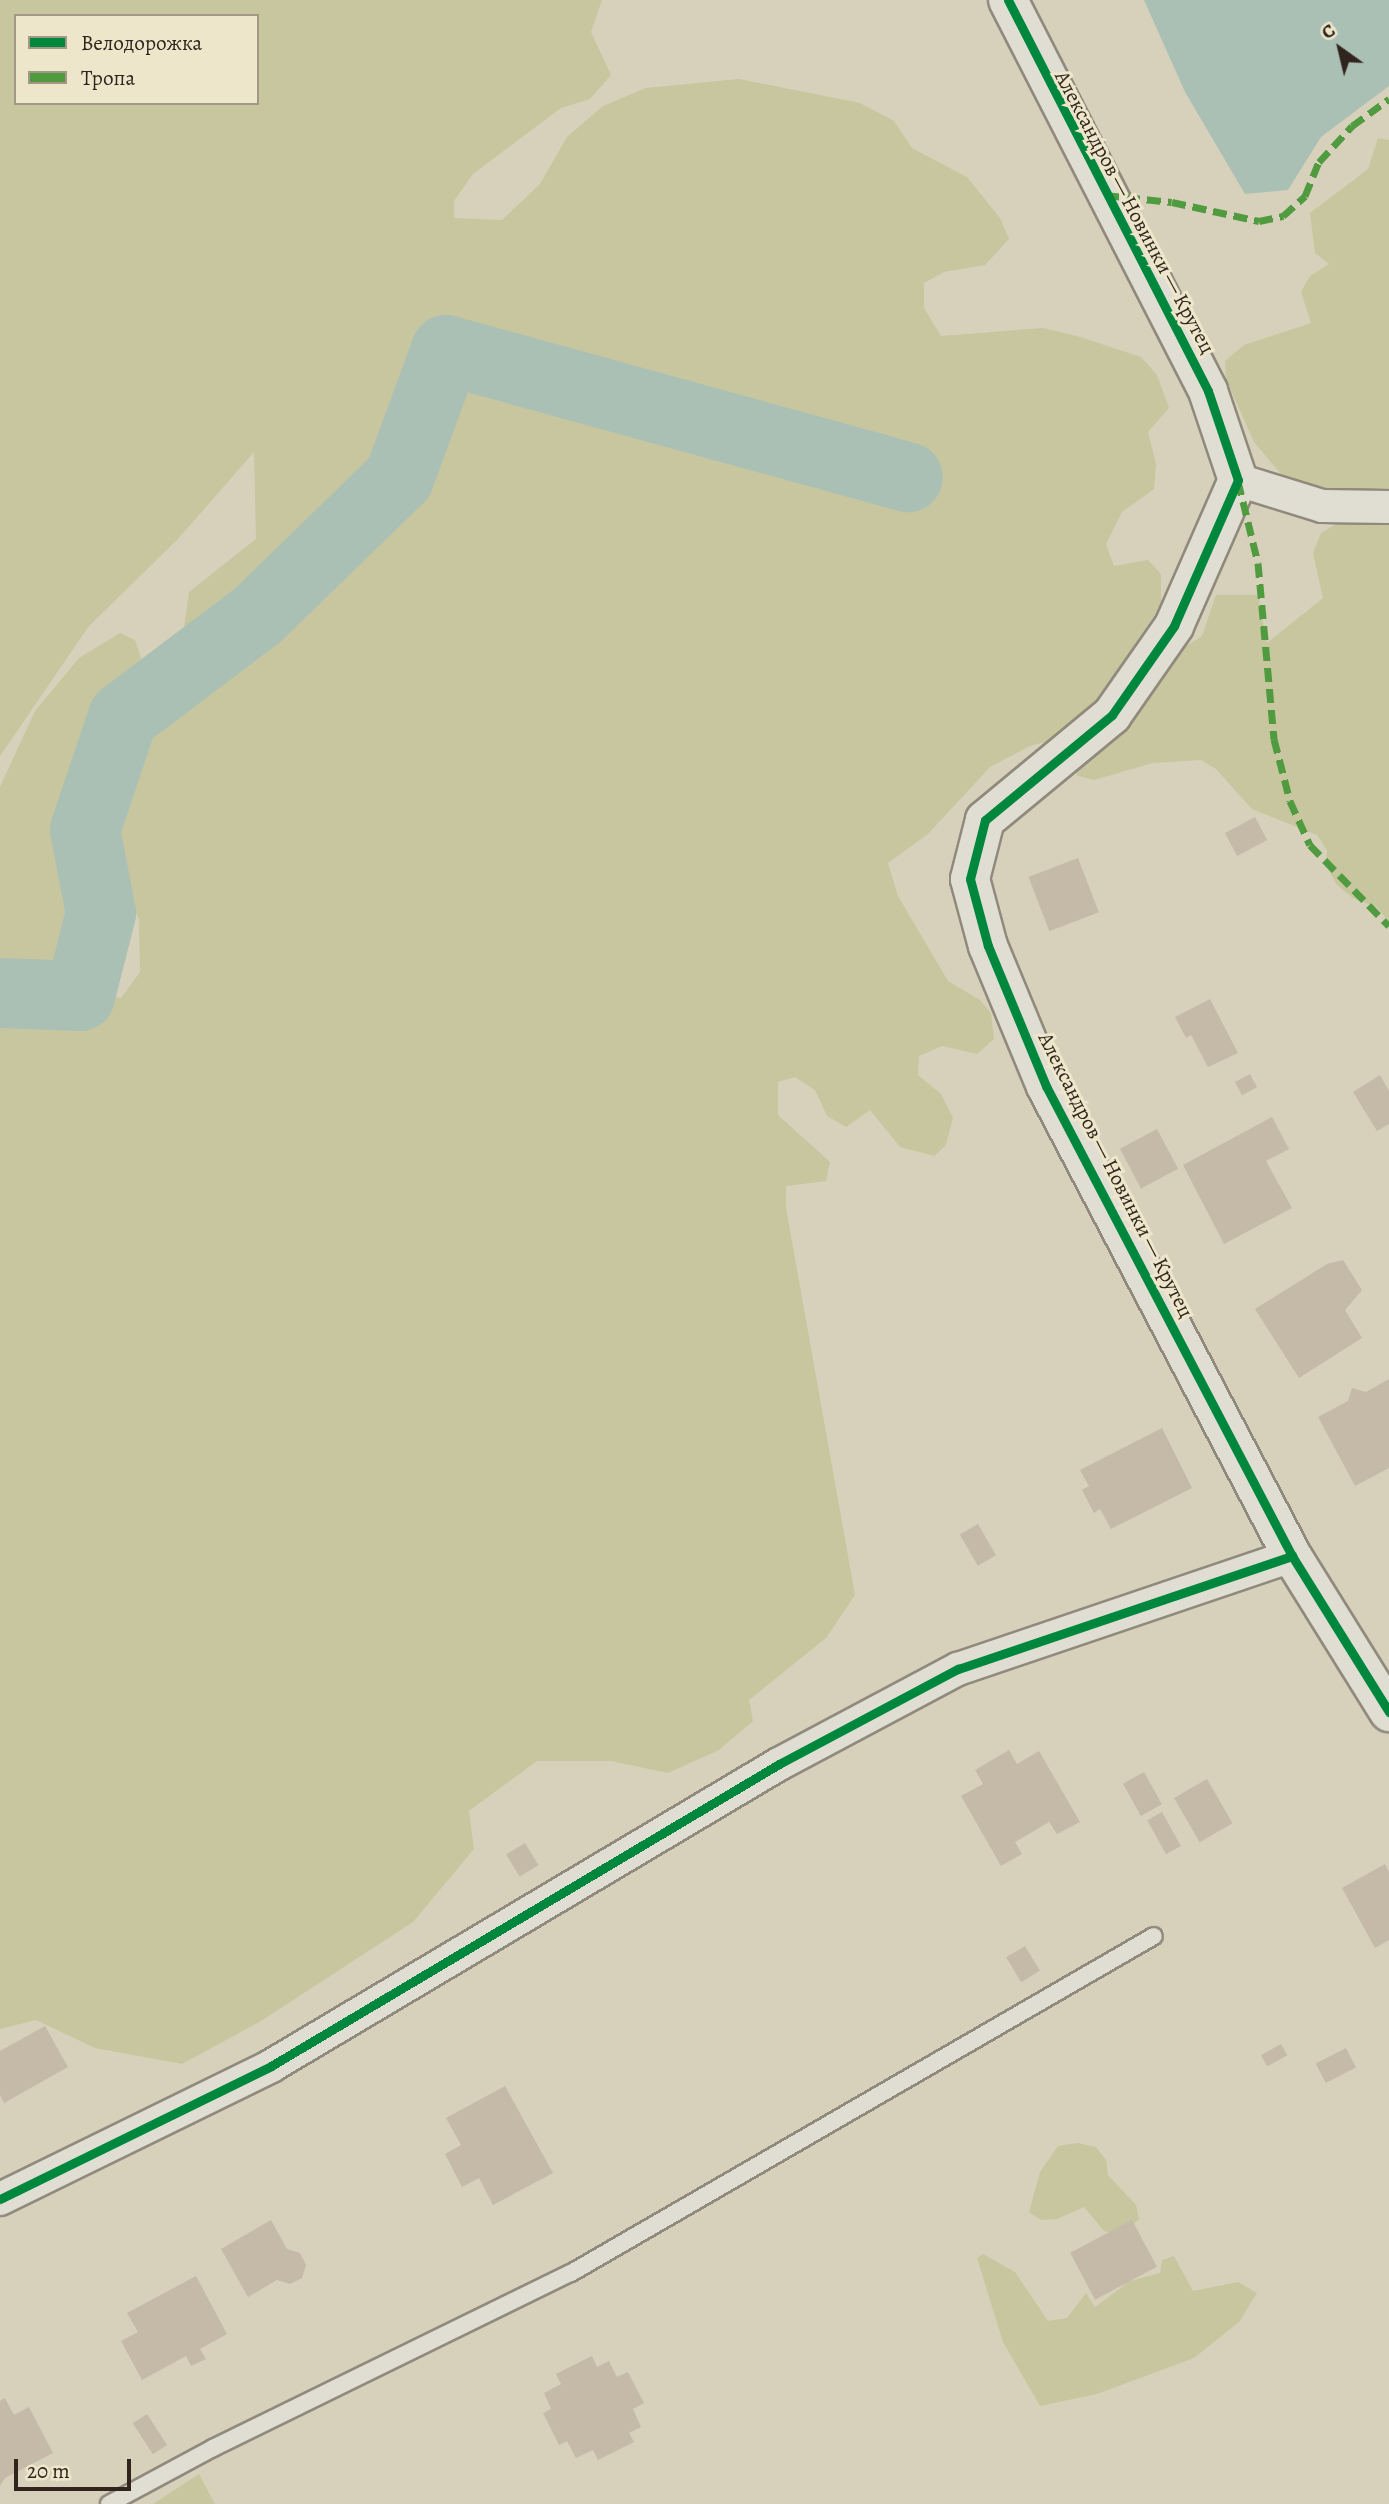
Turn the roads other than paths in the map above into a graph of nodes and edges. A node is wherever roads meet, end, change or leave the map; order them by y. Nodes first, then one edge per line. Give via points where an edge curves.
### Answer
1 (1007, 0) edge
2 (1238, 480) junction
3 (1389, 508) edge
4 (1292, 1556) junction
5 (1389, 1712) edge
6 (1154, 1936) dead end
7 (0, 2199) edge
8 (110, 2504) edge

1 - 2 street, Александров — Новинки — Крутец via 1208,391
2 - 3 street via 1322,506
2 - 4 street, Александров — Новинки — Крутец via 1174,626 1112,715 985,820 970,879 988,946 1046,1086
4 - 5 street, Александров — Новинки — Крутец
4 - 7 street via 958,1669 779,1764 271,2066
6 - 8 lane via 571,2273

